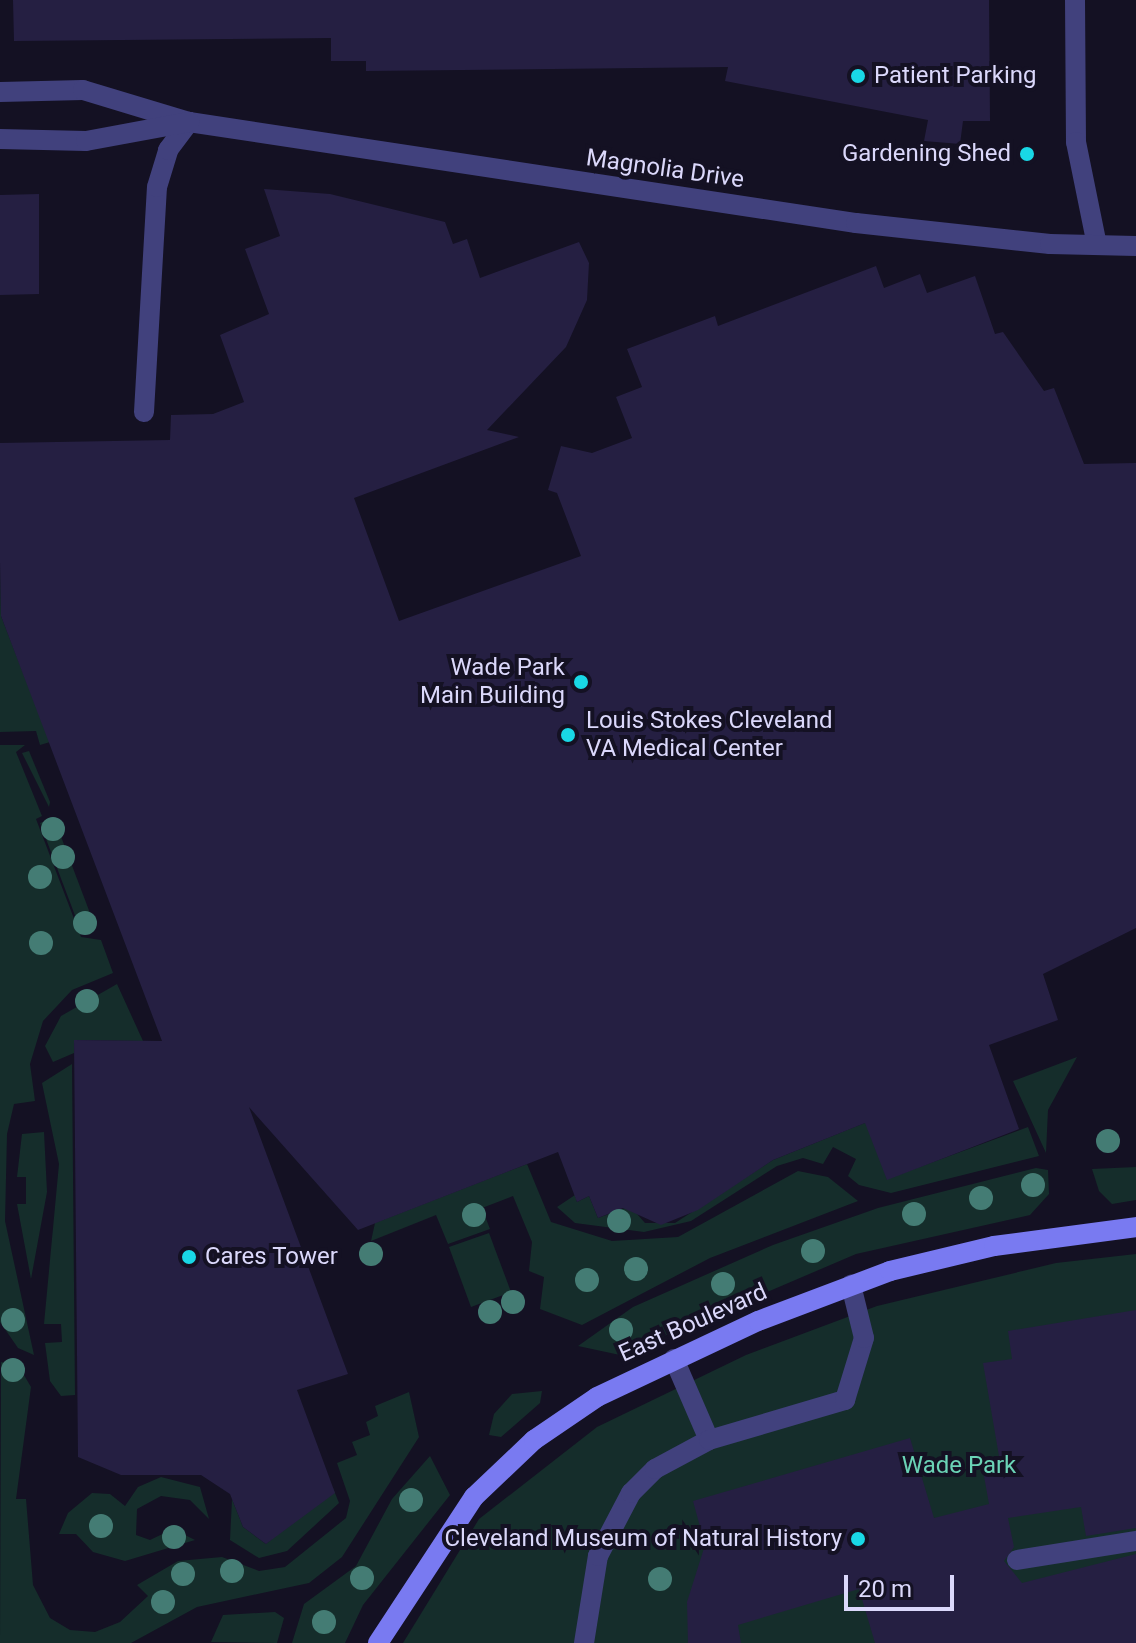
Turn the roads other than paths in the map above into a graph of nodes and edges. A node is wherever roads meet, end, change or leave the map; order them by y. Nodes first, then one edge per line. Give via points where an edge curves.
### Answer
1 (1075, 0) edge
2 (0, 92) edge
3 (189, 122) junction
4 (0, 139) edge
5 (1097, 245) junction
6 (1136, 246) edge
7 (144, 412) dead end
8 (1136, 1227) edge
9 (851, 1285) junction
10 (674, 1359) junction
11 (709, 1440) junction
12 (1136, 1541) edge
13 (1017, 1560) dead end
14 (378, 1643) edge
15 (584, 1643) edge

1 - 5 street via 1076,142
2 - 3 street, Magnolia Drive via 83,90
3 - 4 street, Magnolia Drive via 86,141
3 - 5 street, Magnolia Drive via 856,223
3 - 7 street via 168,150 157,187
5 - 6 street, Magnolia Drive
8 - 9 street, East Boulevard via 943,1256
9 - 10 street, East Boulevard
9 - 11 street via 864,1338 845,1400
10 - 11 street
10 - 14 street, East Boulevard via 571,1413 496,1473 436,1547
11 - 15 street via 655,1469 626,1503 587,1591
12 - 13 street

